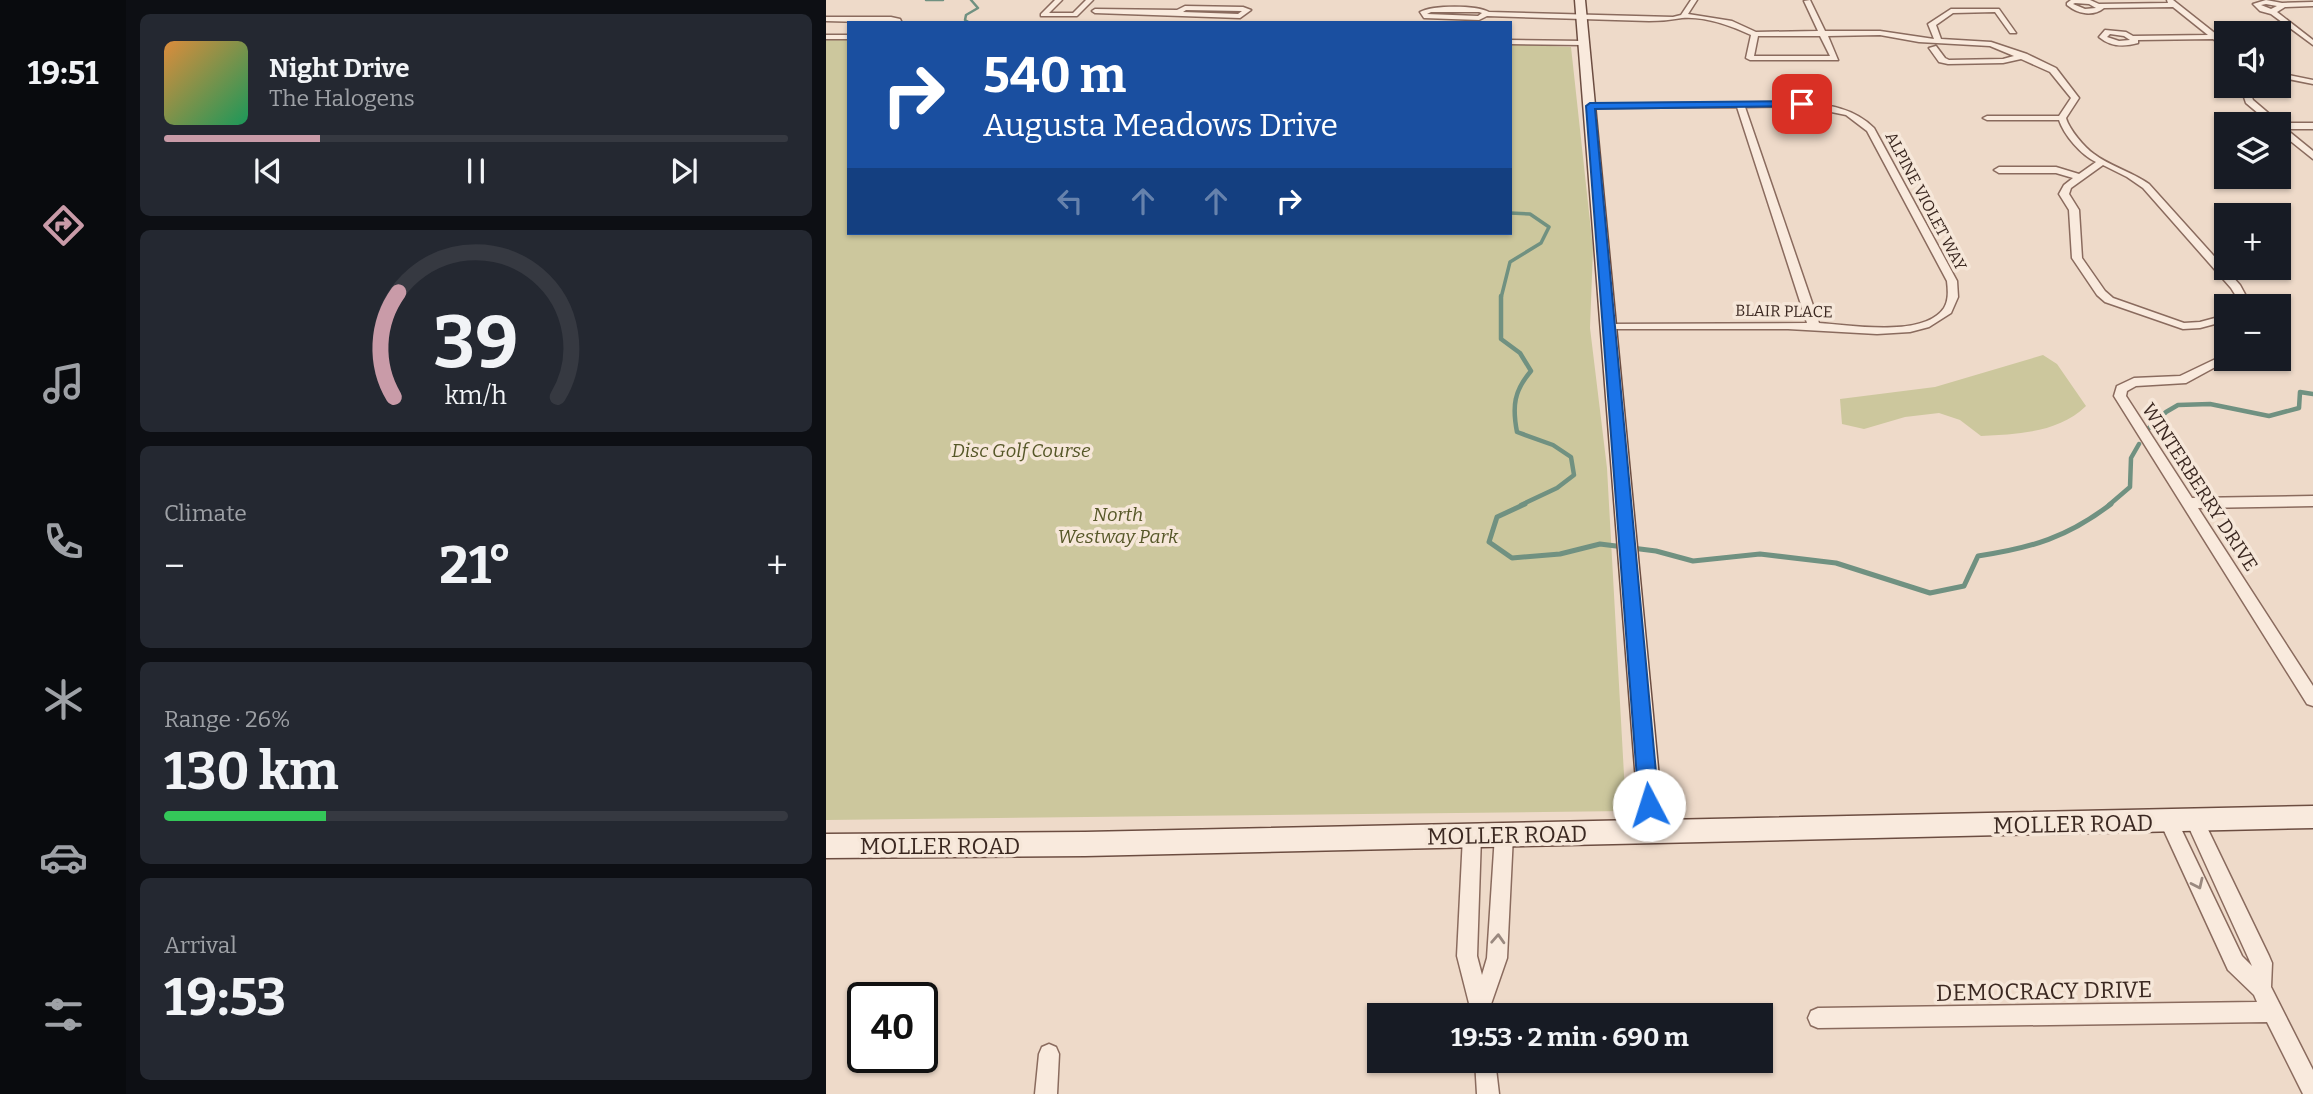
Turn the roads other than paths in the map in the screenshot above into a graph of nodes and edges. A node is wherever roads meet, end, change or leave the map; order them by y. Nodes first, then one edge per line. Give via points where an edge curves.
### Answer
1 (1059, 0) edge
2 (1090, 0) edge
3 (1105, 0) edge
4 (1580, 0) edge
5 (1694, 0) edge
6 (1807, 1) edge
7 (2172, 3) edge
8 (2313, 4) edge
9 (2099, 6) dead end
10 (1178, 12) junction
11 (1485, 14) junction
12 (1683, 16) junction
13 (1581, 17) junction
14 (826, 19) edge
15 (898, 21) edge
16 (826, 28) edge
17 (847, 28) edge
18 (2013, 31) dead end
19 (1755, 34) junction
20 (1823, 34) junction
21 (2214, 36) edge
22 (2303, 36) junction
23 (2313, 36) edge
24 (826, 37) edge
25 (847, 37) edge
26 (2214, 37) edge
27 (2134, 38) dead end
28 (1512, 42) edge
29 (1583, 43) junction
30 (2313, 43) edge
31 (1936, 45) junction
32 (2024, 56) junction
33 (2291, 78) edge
34 (2313, 82) edge
35 (2247, 98) edge
36 (1740, 104) junction
37 (1590, 106) junction
38 (2262, 112) edge
39 (1987, 118) dead end
40 (2062, 118) junction
41 (2291, 126) edge
42 (2313, 126) edge
43 (2291, 137) edge
44 (2313, 156) edge
45 (2100, 163) junction
46 (1999, 170) dead end
47 (2080, 177) junction
48 (2238, 294) edge
49 (1951, 308) joint
50 (2214, 323) edge
51 (1814, 326) junction
52 (1610, 327) junction
53 (2214, 363) edge
54 (2313, 501) edge
55 (2187, 503) junction
56 (2313, 699) edge
57 (2313, 817) edge
58 (2195, 821) junction
59 (2169, 822) junction
60 (1652, 832) junction
61 (1504, 835) junction
62 (1472, 836) junction
63 (826, 846) edge
64 (2260, 988) junction
65 (1479, 1003) edge
66 (1483, 1003) edge
67 (2272, 1012) junction
68 (1818, 1018) dead end
69 (1049, 1054) dead end
70 (1486, 1073) edge
71 (2313, 1092) edge
72 (1046, 1094) edge
73 (1488, 1094) edge

1 - 2 street via 1044,15 1075,15
3 - 10 street via 1092,14
4 - 13 street
5 - 12 street
6 - 20 street
7 - 9 street
7 - 21 street
8 - 22 street via 2277,8
10 - 10 street via 1240,16 1248,10 1185,8
11 - 11 street via 1479,18 1423,16 1430,10
11 - 13 street
12 - 13 street
12 - 19 street via 1730,22
13 - 29 street
14 - 15 street
16 - 17 street
18 - 31 street via 1997,10 1951,11 1932,24
19 - 20 street
19 - 20 street via 1750,58 1835,57
20 - 31 street via 1886,34
22 - 23 street
22 - 30 street
24 - 25 street
26 - 27 street
28 - 29 street
29 - 37 street
31 - 32 street via 1988,44
31 - 32 street via 1942,60 1948,62
32 - 40 street via 2053,70 2073,92 2075,98
33 - 34 street
35 - 38 street
36 - 37 street
36 - 49 street, ALPINE VIOLET WAY via 1832,108 1856,116 1871,130 1952,281
36 - 51 street
37 - 52 street
39 - 40 street
40 - 45 street via 2067,130
41 - 42 street
43 - 44 street
45 - 47 street
45 - 48 street via 2146,186
46 - 47 street via 2056,170
47 - 50 street via 2064,194 2074,210 2077,258 2101,293 2175,324
49 - 51 street, BLAIR PLACE via 1919,327
51 - 52 street, BLAIR PLACE
52 - 60 street
53 - 55 street, WINTERBERRY DRIVE via 2182,380 2134,382 2120,392
54 - 55 street
55 - 56 street, WINTERBERRY DRIVE
57 - 58 street, MOLLER ROAD
58 - 59 street, MOLLER ROAD
58 - 64 street via 2262,963
59 - 60 street, MOLLER ROAD
59 -> 64 street via 2235,963
60 - 61 street, MOLLER ROAD
61 - 62 street, MOLLER ROAD
66 -> 61 street via 1497,958
62 - 63 street, MOLLER ROAD
62 - 65 street via 1467,956
64 - 67 street
67 - 68 street, DEMOCRACY DRIVE
67 - 71 street
69 - 72 street
70 - 73 street

